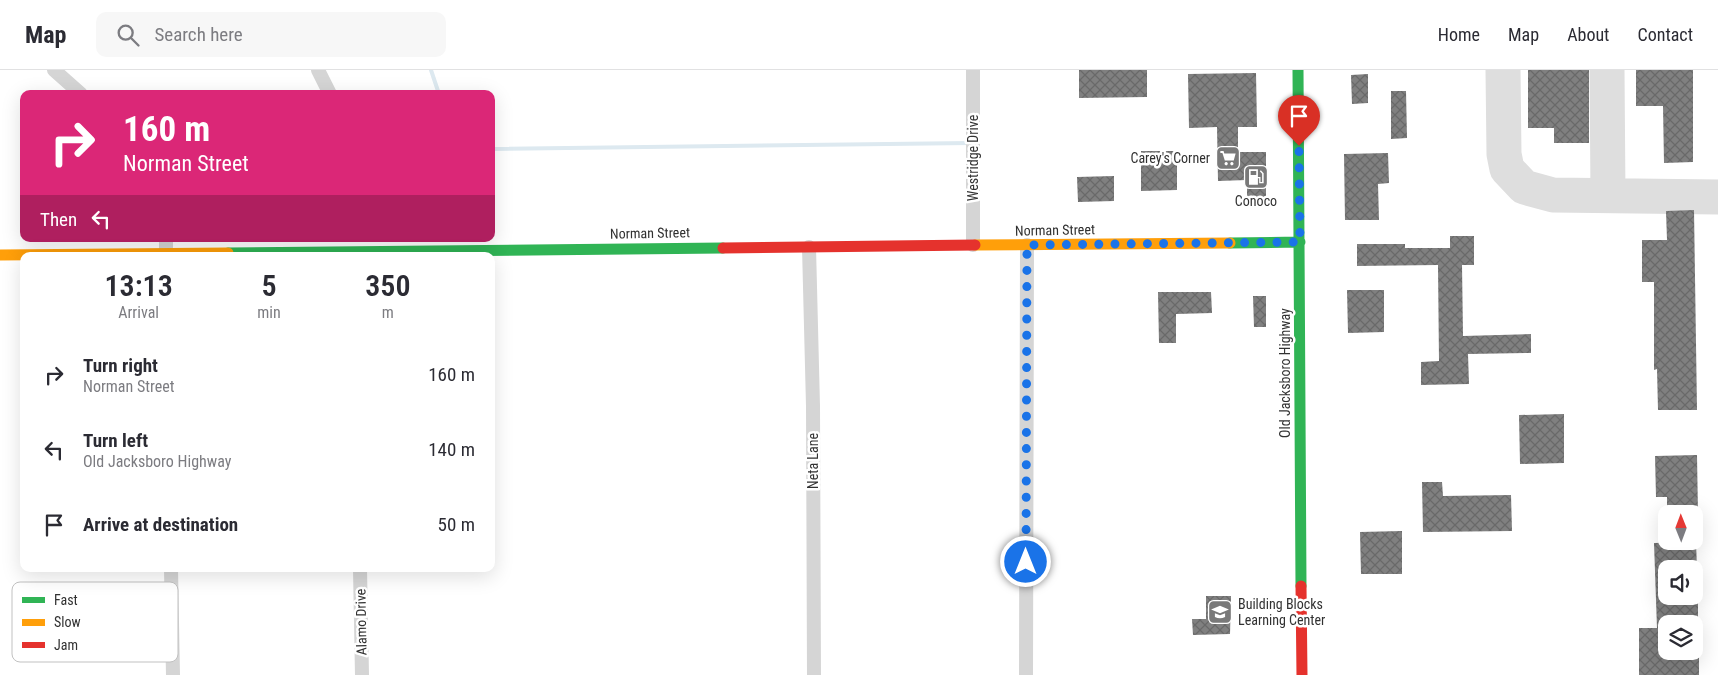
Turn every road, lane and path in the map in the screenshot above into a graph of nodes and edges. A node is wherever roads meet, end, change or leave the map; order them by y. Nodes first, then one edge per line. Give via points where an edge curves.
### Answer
1 (54, 70) edge
2 (318, 70) edge
3 (973, 70) edge
4 (1298, 70) edge
5 (76, 90) edge
6 (328, 90) edge
7 (1300, 242) junction
8 (973, 245) junction
9 (1027, 245) junction
10 (809, 247) junction
11 (354, 249) edge
12 (260, 252) edge
13 (0, 255) edge
14 (20, 255) edge
15 (360, 572) edge
16 (172, 662) edge
17 (172, 675) edge
18 (362, 675) edge
19 (814, 675) edge
20 (1026, 675) edge
21 (1302, 675) edge

1 - 5 street
2 - 6 street
3 - 8 street, Westridge Drive
4 - 7 street, Old Jacksboro Highway
7 - 9 street, Norman Street
7 - 21 street, Old Jacksboro Highway
8 - 9 street, Norman Street
8 - 10 street, Norman Street
9 - 20 street
10 - 11 street, Norman Street
10 - 19 street, Neta Lane
11 - 12 street, Norman Street
13 - 14 street, Norman Street
15 - 18 street, Alamo Drive
16 - 17 street

